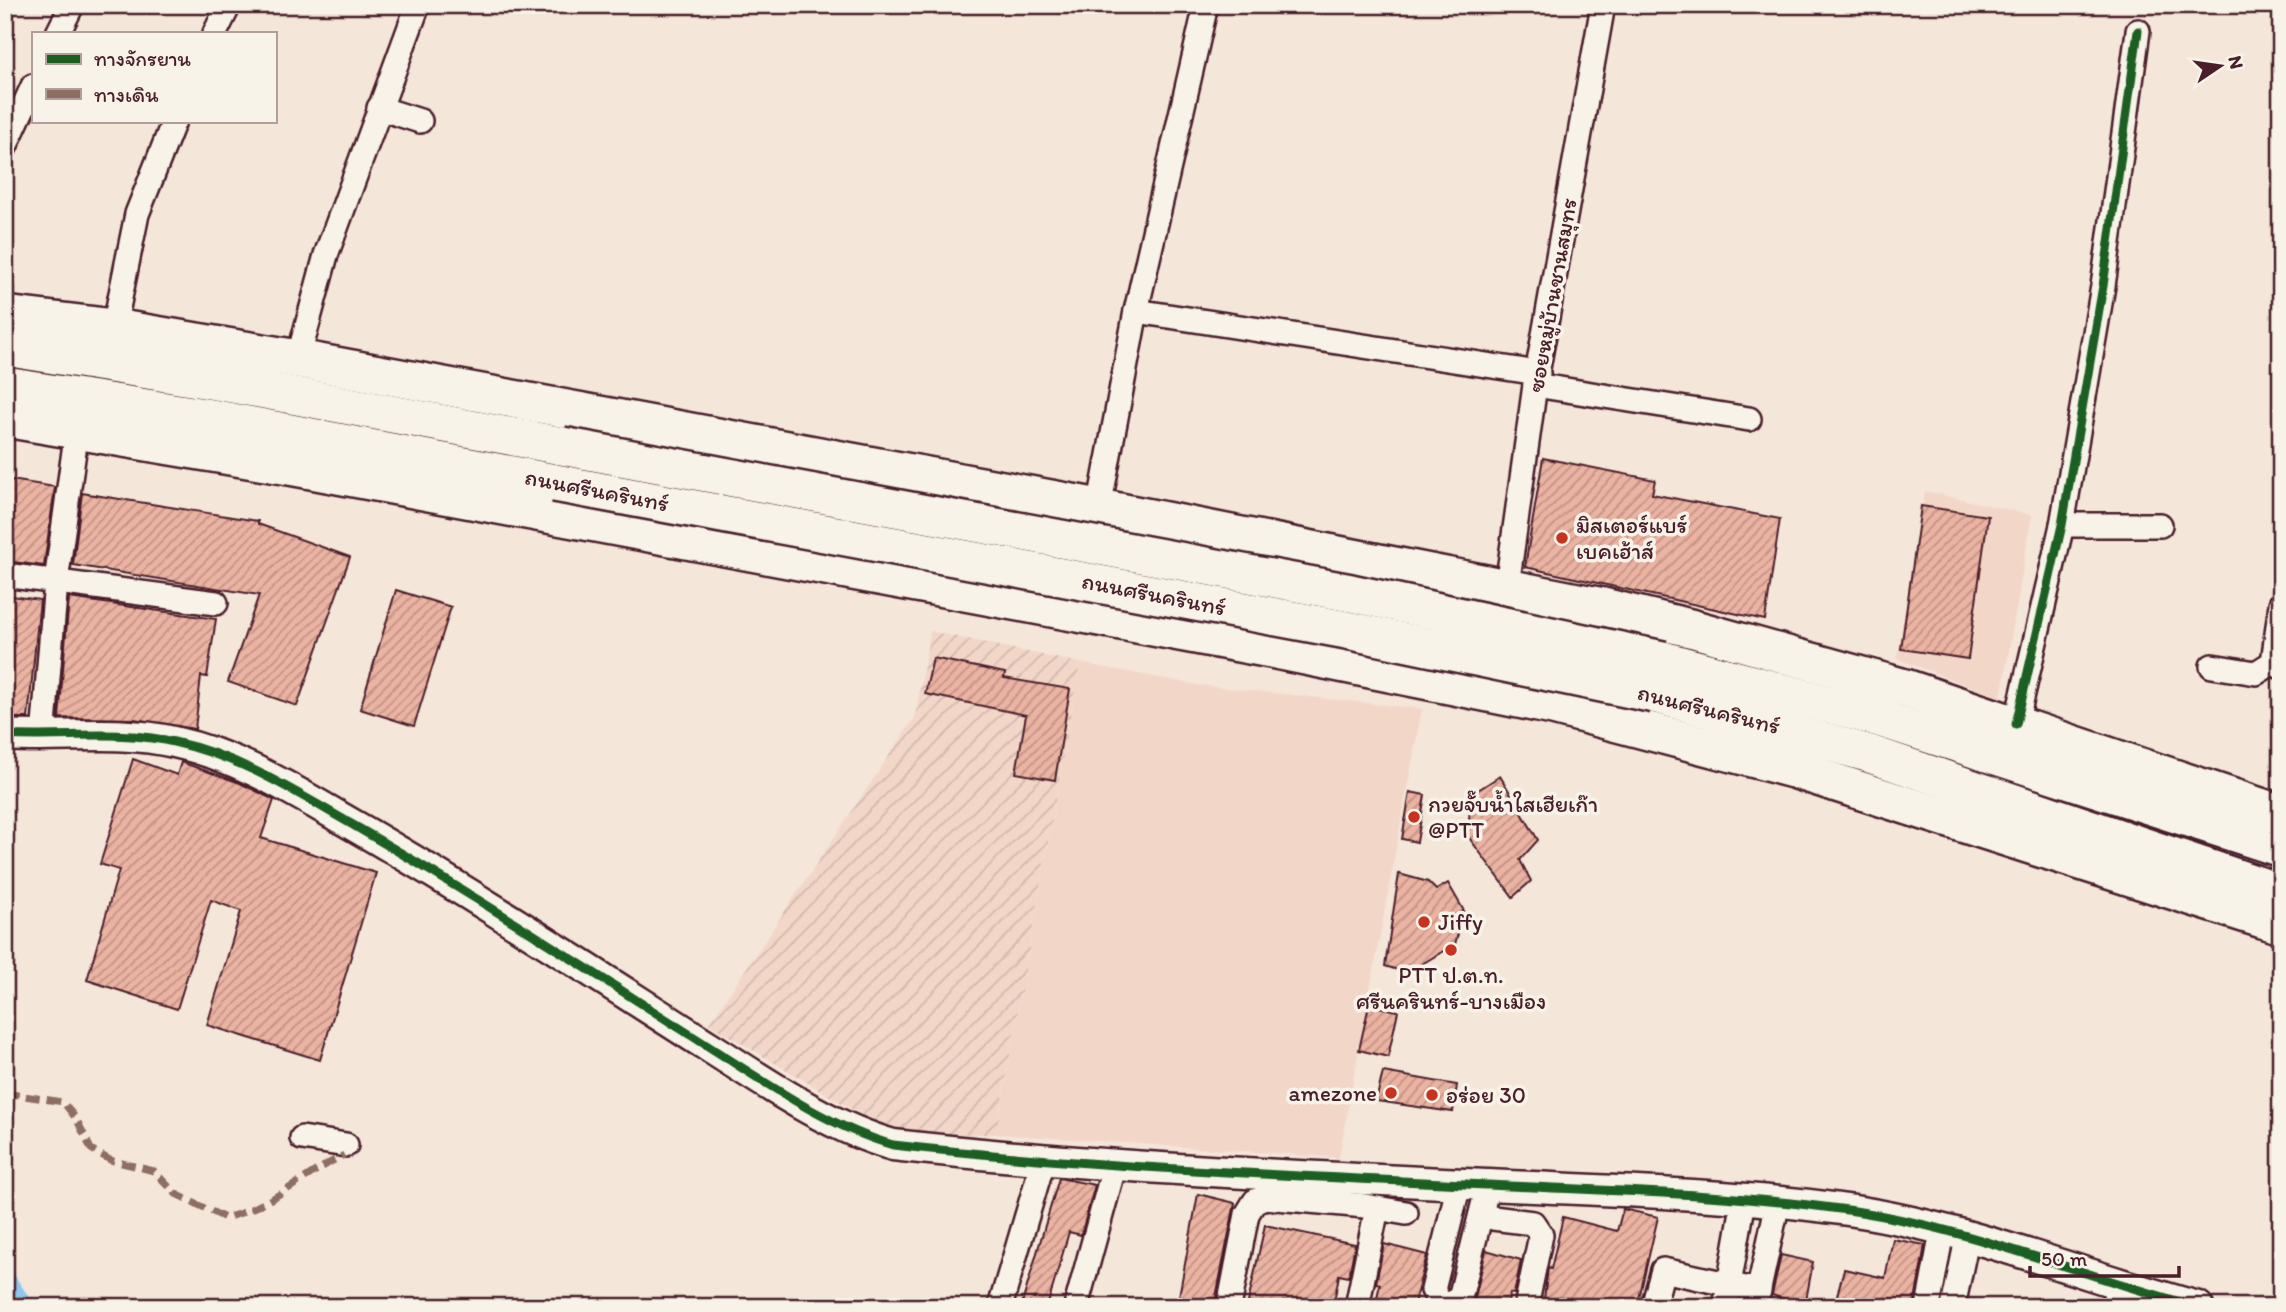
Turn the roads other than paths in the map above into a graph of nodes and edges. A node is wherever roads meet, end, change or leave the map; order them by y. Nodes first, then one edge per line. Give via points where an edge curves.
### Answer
1 (72, 5) edge
2 (229, 5) edge
3 (418, 5) edge
4 (1206, 5) edge
5 (1603, 5) edge
6 (2138, 31) dead end
7 (58, 32) edge
8 (216, 32) edge
9 (32, 88) edge
10 (379, 108) junction
11 (420, 121) dead end
12 (174, 122) edge
13 (5, 147) edge
14 (1136, 311) junction
15 (5, 315) edge
16 (114, 328) junction
17 (5, 347) edge
18 (298, 359) junction
19 (1537, 379) junction
20 (5, 386) edge
21 (5, 418) edge
22 (1749, 419) dead end
23 (77, 429) junction
24 (969, 485) junction
25 (1099, 508) junction
26 (2062, 525) junction
27 (2160, 525) dead end
28 (1241, 536) junction
29 (5, 575) edge
30 (56, 582) junction
31 (1507, 586) junction
32 (951, 590) junction
33 (216, 603) dead end
34 (2281, 604) edge
35 (1224, 640) junction
36 (2278, 664) edge
37 (2212, 666) dead end
38 (1658, 677) junction
39 (2016, 724) junction
40 (5, 735) edge
41 (43, 737) junction
42 (2281, 814) edge
43 (2281, 848) edge
44 (2281, 893) edge
45 (2281, 925) edge
46 (302, 1138) dead end
47 (346, 1145) dead end
48 (1044, 1158) junction
49 (1115, 1164) junction
50 (1459, 1184) junction
51 (1488, 1185) junction
52 (1744, 1200) junction
53 (1778, 1202) junction
54 (1377, 1208) junction
55 (1406, 1213) dead end
56 (1493, 1218) dead end
57 (1955, 1235) junction
58 (2116, 1294) edge
59 (1728, 1296) edge
60 (1757, 1299) edge
61 (1076, 1306) edge
62 (1000, 1307) edge
63 (1229, 1307) edge
64 (1357, 1307) edge
65 (1443, 1307) edge
66 (1450, 1307) edge
67 (1526, 1307) edge
68 (1654, 1307) edge
69 (1928, 1307) edge
70 (1953, 1307) edge
71 (2198, 1307) edge

1 - 7 street
2 - 8 street
3 - 10 street
4 - 14 street
5 - 19 street, ซอยหมู่บ้านชานสมุทร
6 - 26 street via 2103,286
9 - 13 street
10 - 11 street
10 - 18 street via 326,256
12 - 16 street via 137,214
14 - 19 street
14 - 25 street
15 - 16 main road
16 - 18 main road
17 - 38 main road, ถนนศรีนครินทร์, bridge via 222,382 1351,593
18 - 24 main road
19 - 22 street
19 - 31 street, ซอยหมู่บ้านชานสมุทร
20 - 38 main road, ถนนศรีนครินทร์, bridge via 211,418 1347,629
21 - 23 main road, ถนนศรีนครินทร์
23 - 30 street
23 - 32 main road, ถนนศรีนครินทร์
24 - 25 main road
24 - 32 main road via 998,513 1006,549 1000,566 990,575
25 - 28 main road
26 - 27 street
26 - 39 street
28 - 31 main road
28 - 35 main road via 1202,550 1183,581 1191,612
29 - 30 street
30 - 33 street
30 - 41 street
31 - 39 main road via 1840,668
32 - 35 main road, ถนนศรีนครินทร์
34 - 36 street via 2275,634
35 - 45 main road, ถนนศรีนครินทร์ via 1541,703 1724,749
36 - 37 street via 2256,673
38 - 43 main road, ถนนศรีนครินทร์ via 1879,718
38 - 44 main road, ถนนศรีนครินทร์
39 - 42 main road
40 - 41 street
41 - 48 street via 138,736 174,742 258,770 418,863 773,1087 862,1136 892,1145
46 - 47 street
48 - 49 street
48 - 62 street
49 - 50 street
49 - 61 street
50 - 51 street
50 - 65 street via 1433,1290
51 - 52 street
51 - 66 street via 1461,1294
52 - 53 street
52 - 59 street
53 - 57 street via 1880,1215
53 - 60 street
54 - 55 street
54 - 63 street via 1265,1197 1255,1201 1247,1214
54 - 64 street
56 - 67 street via 1533,1223 1541,1235
57 - 58 street
57 - 69 street
57 - 70 street
58 - 71 street
59 - 60 street
59 - 68 street via 1663,1270

